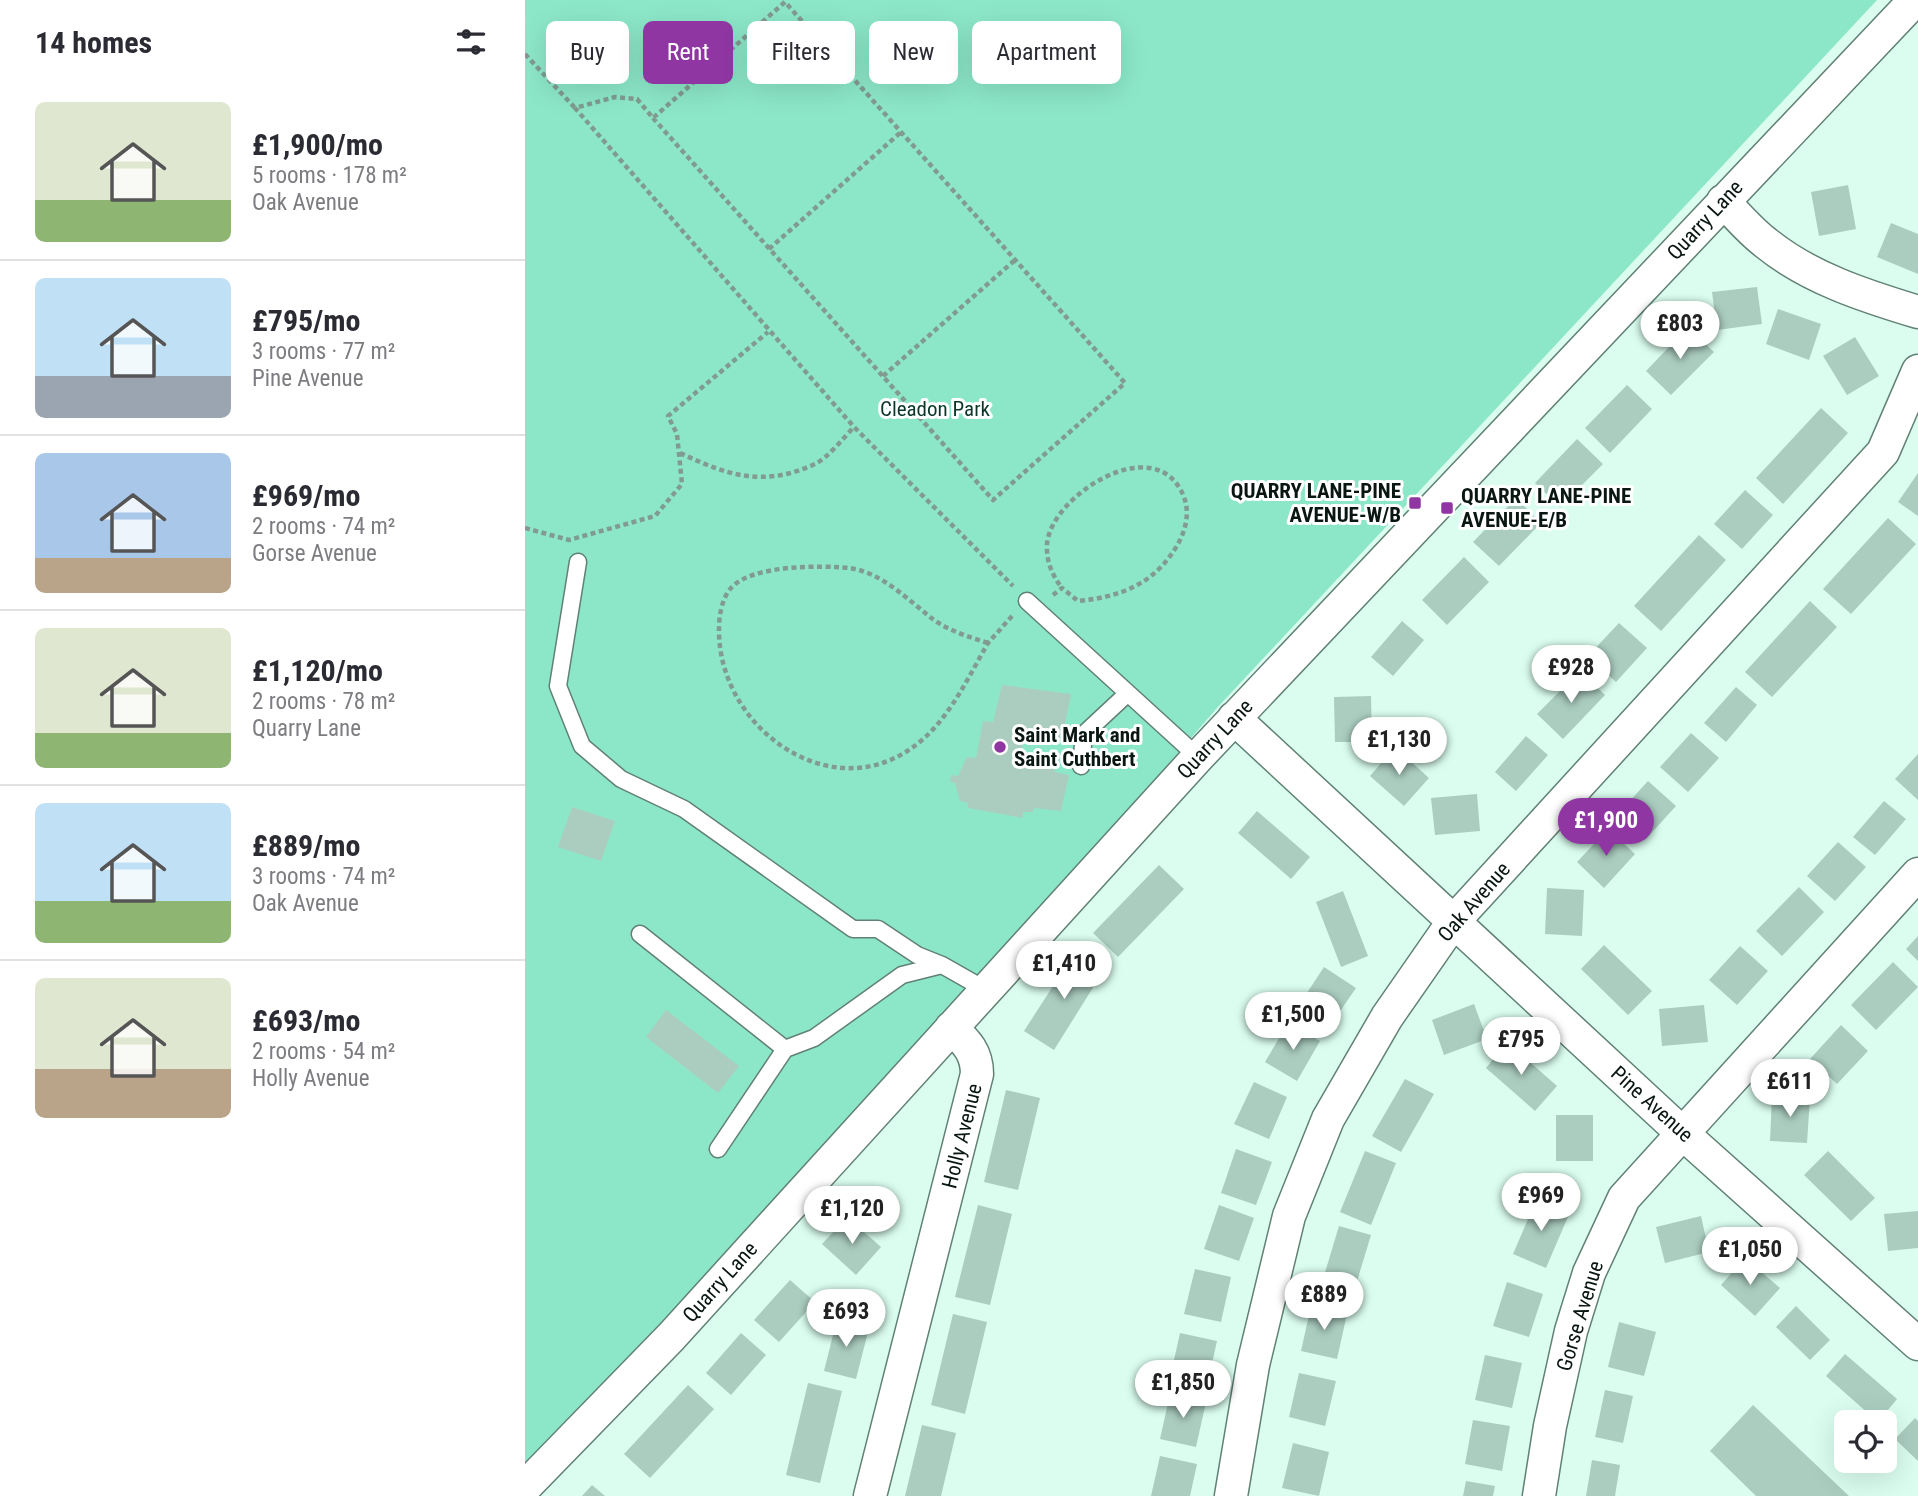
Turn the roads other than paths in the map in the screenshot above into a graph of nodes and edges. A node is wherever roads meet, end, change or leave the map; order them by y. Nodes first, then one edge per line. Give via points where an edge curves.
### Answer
1 (1915, 0) edge
2 (1723, 201) junction
3 (1918, 312) edge
4 (1918, 371) edge
5 (578, 562) dead end
6 (1032, 605) road end
7 (1128, 693) junction
8 (1234, 718) junction
9 (1198, 757) junction
10 (1081, 765) dead end
11 (1918, 874) edge
12 (1453, 922) junction
13 (640, 934) dead end
14 (942, 965) junction
15 (986, 990) junction
16 (951, 1028) junction
17 (785, 1049) junction
18 (1681, 1132) junction
19 (718, 1149) dead end
20 (1915, 1334) edge
21 (525, 1487) edge
22 (870, 1496) edge
23 (1231, 1496) edge
24 (1539, 1496) edge

1 - 2 street, Quarry Lane
2 - 3 street via 1766,243 1807,269 1853,291
2 - 8 street, Quarry Lane
4 - 12 street, Oak Avenue via 1883,452
5 - 14 lane via 558,686 582,746 621,779 684,809 853,929 878,929 917,955
6 - 7 lane
7 - 9 lane
7 - 10 lane via 1084,734
8 - 9 street, Quarry Lane
8 - 12 street, Pine Avenue
9 - 15 street, Quarry Lane
11 - 18 street, Gorse Avenue
12 - 18 street, Pine Avenue
12 - 23 street, Oak Avenue via 1387,1017 1328,1119 1289,1216 1253,1364
13 - 17 lane
14 - 15 lane
14 - 17 lane via 902,975 814,1038
15 - 16 street, Quarry Lane
16 - 21 street, Quarry Lane via 680,1327
16 - 22 street, Holly Avenue via 971,1047 977,1074
17 - 19 lane
18 - 20 street, Pine Avenue
18 - 24 street, Gorse Avenue via 1624,1198 1589,1273 1570,1331

